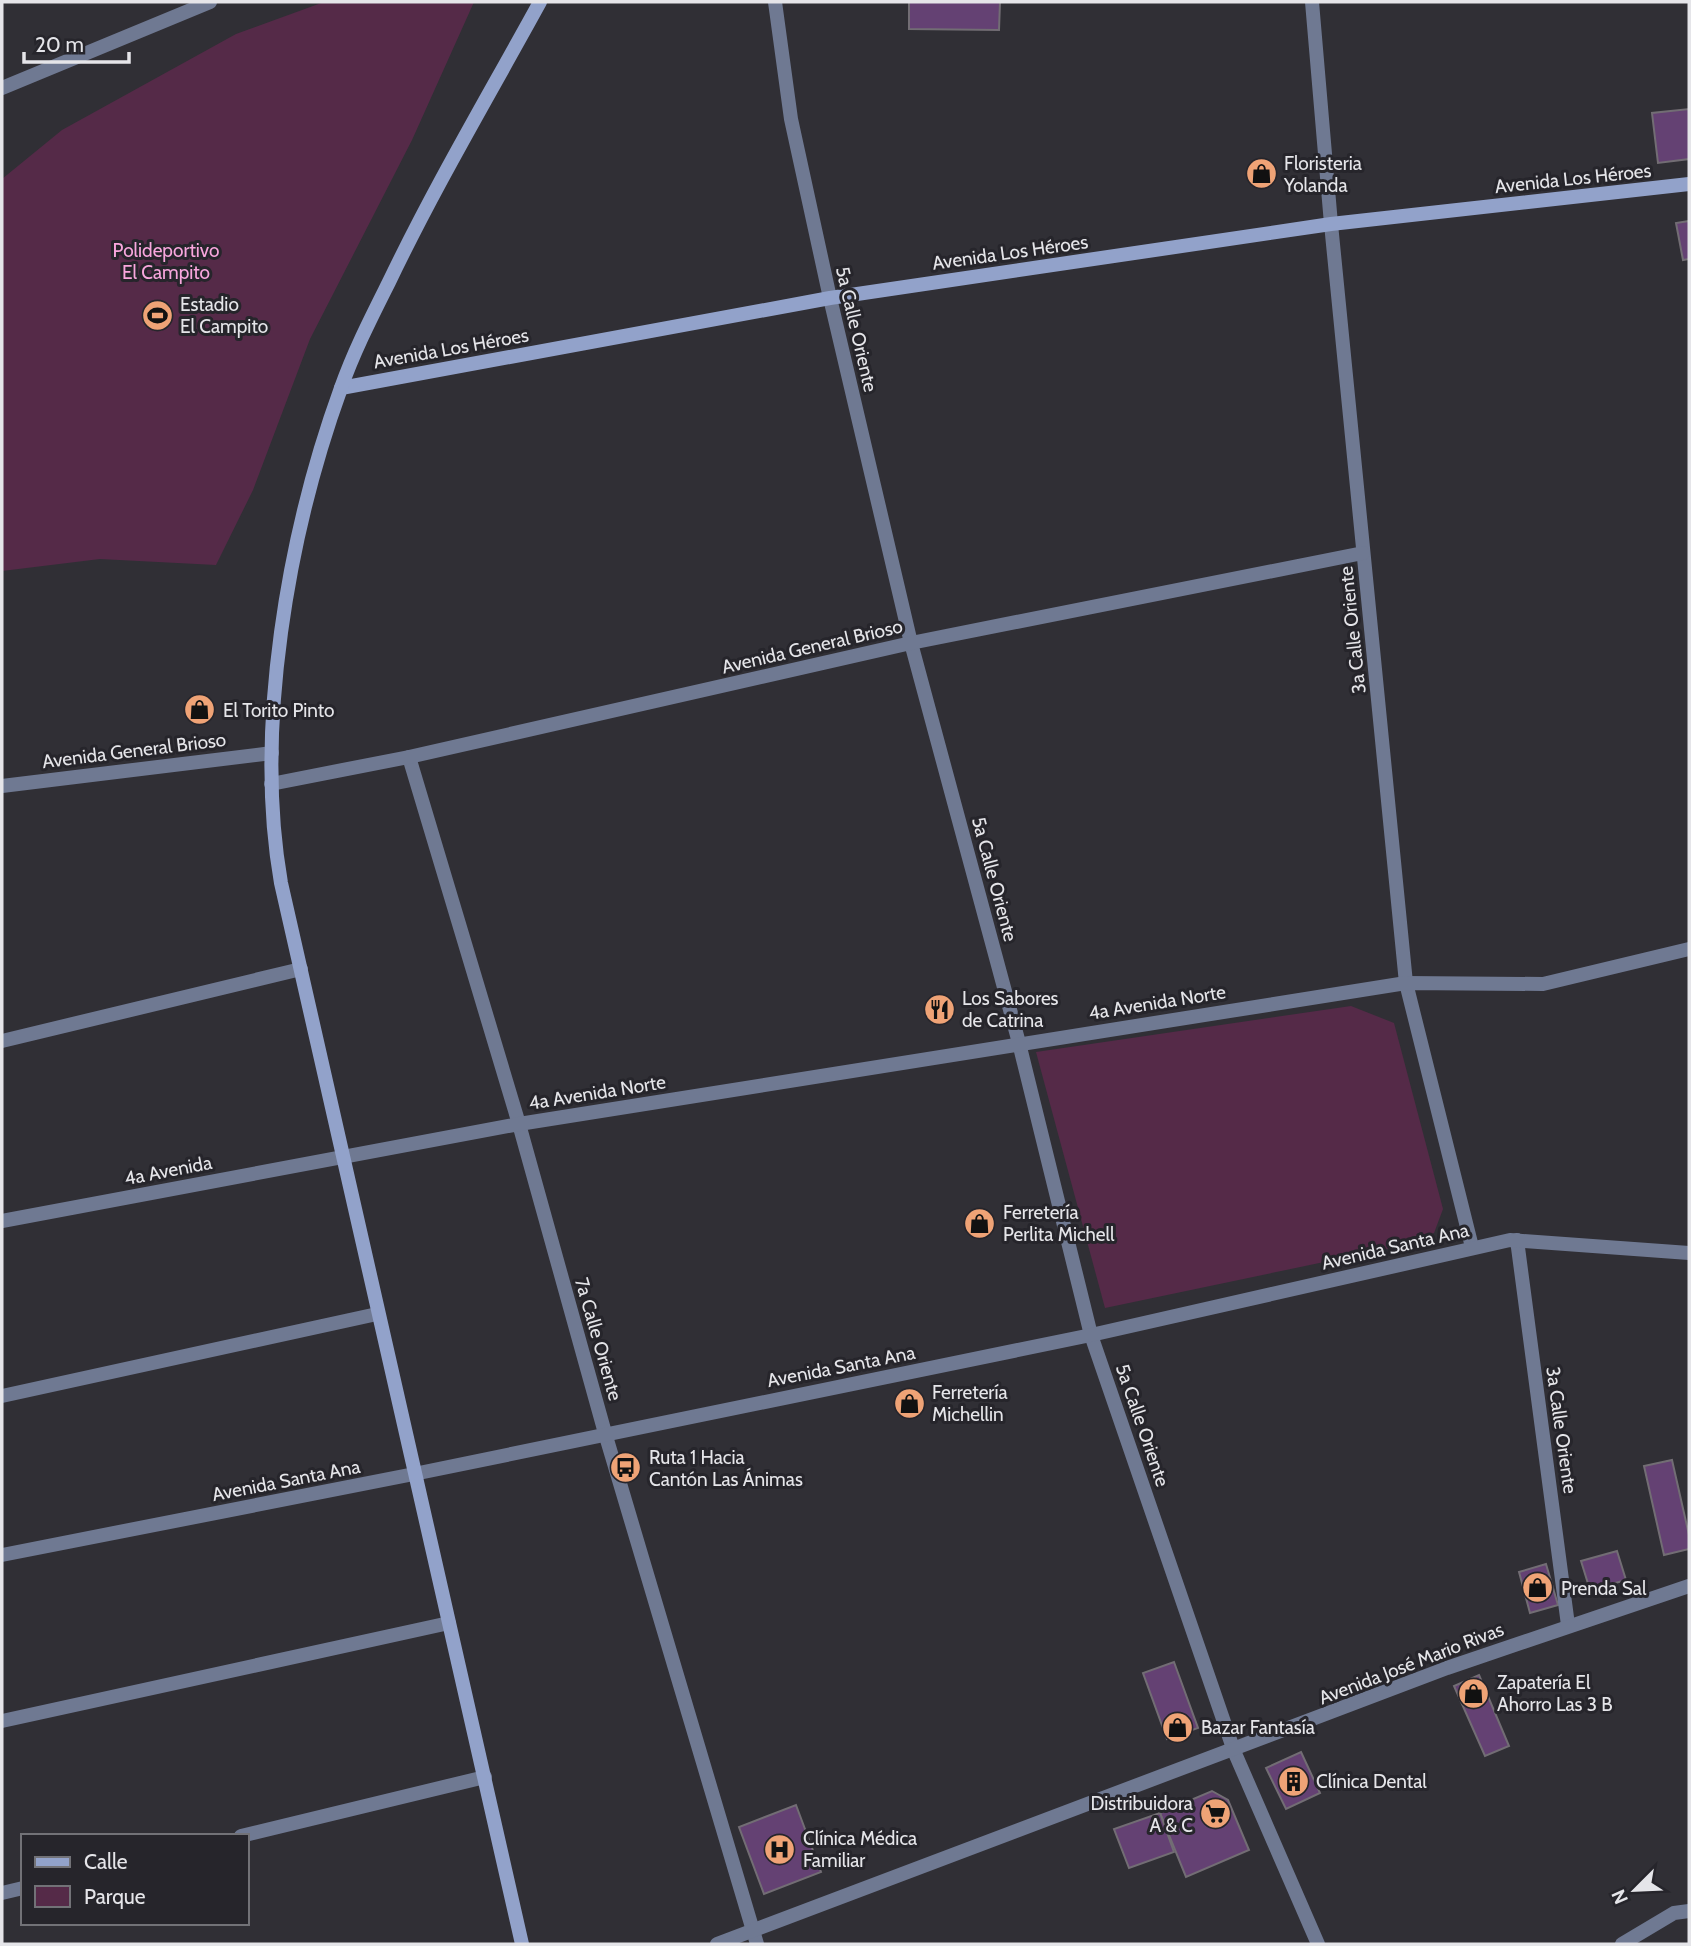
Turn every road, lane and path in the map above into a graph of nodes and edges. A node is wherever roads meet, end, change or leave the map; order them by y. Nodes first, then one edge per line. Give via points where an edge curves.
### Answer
1 (210, 2) edge
2 (540, 2) edge
3 (775, 2) edge
4 (1312, 2) edge
5 (2, 88) edge
6 (1689, 184) edge
7 (1331, 224) junction
8 (830, 298) junction
9 (341, 388) junction
10 (1363, 553) junction
11 (911, 643) junction
12 (272, 753) junction
13 (409, 757) junction
14 (271, 785) junction
15 (2, 786) edge
16 (1689, 949) edge
17 (301, 969) junction
18 (1406, 983) junction
19 (2, 1041) edge
20 (1019, 1043) junction
21 (519, 1124) junction
22 (341, 1157) junction
23 (2, 1221) edge
24 (1517, 1240) junction
25 (1472, 1248) junction
26 (1689, 1253) edge
27 (377, 1314) junction
28 (1091, 1335) junction
29 (2, 1396) edge
30 (606, 1433) junction
31 (414, 1474) junction
32 (2, 1555) edge
33 (1689, 1586) edge
34 (449, 1623) junction
35 (1569, 1625) junction
36 (2, 1721) edge
37 (1234, 1751) junction
38 (485, 1777) junction
39 (248, 1834) edge
40 (21, 1889) edge
41 (2, 1894) edge
42 (1689, 1911) edge
43 (755, 1938) edge
44 (522, 1944) edge
45 (717, 1944) edge
46 (1318, 1944) edge
47 (1622, 1944) edge

1 - 5 street
2 - 9 main road via 411,236
3 - 8 street, 5a Calle Oriente via 791,119
4 - 7 street, 3a Calle Oriente
6 - 7 main road, Avenida Los Héroes
7 - 8 main road, Avenida Los Héroes
7 - 10 street, 3a Calle Oriente
8 - 9 main road, Avenida Los Héroes
8 - 11 street, 5a Calle Oriente
9 - 12 main road via 292,569 280,647
10 - 11 street, Avenida General Brioso
10 - 18 street, 3a Calle Oriente
11 - 13 street, Avenida General Brioso
11 - 20 street, 5a Calle Oriente
12 - 14 main road
12 - 15 street, Avenida General Brioso
13 - 14 street, Avenida General Brioso
13 - 21 street, 7a Calle Oriente
14 - 17 main road via 273,840
16 - 18 street, 4a Avenida Norte via 1543,984
17 - 19 street
17 - 22 main road
18 - 20 street, 4a Avenida Norte
18 - 25 street, 3a Calle Oriente
20 - 21 street, 4a Avenida Norte
20 - 28 street, 5a Calle Oriente
21 - 22 street, 4a Avenida Norte
21 - 30 street, 7a Calle Oriente
22 - 23 street, 4a Avenida
22 - 27 main road
24 - 25 street, Avenida Santa Ana
24 - 26 street, Avenida Santa Ana
24 - 35 street, 3a Calle Oriente
25 - 28 street, Avenida Santa Ana
27 - 29 street
27 - 31 main road
28 - 30 street, Avenida Santa Ana
28 - 37 street, 5a Calle Oriente
30 - 31 street, Avenida Santa Ana
30 - 43 street, 7a Calle Oriente
31 - 32 street, Avenida Santa Ana
31 - 34 main road
33 - 35 street, Avenida José Mario Rivas
34 - 36 street
34 - 38 main road
35 - 37 street, Avenida José Mario Rivas
37 - 43 street, Avenida José Mario Rivas
37 - 46 street, 5a Calle Oriente
38 - 39 street
38 - 44 main road
40 - 41 street
42 - 47 street via 1674,1913
43 - 45 street, Avenida José Mario Rivas

